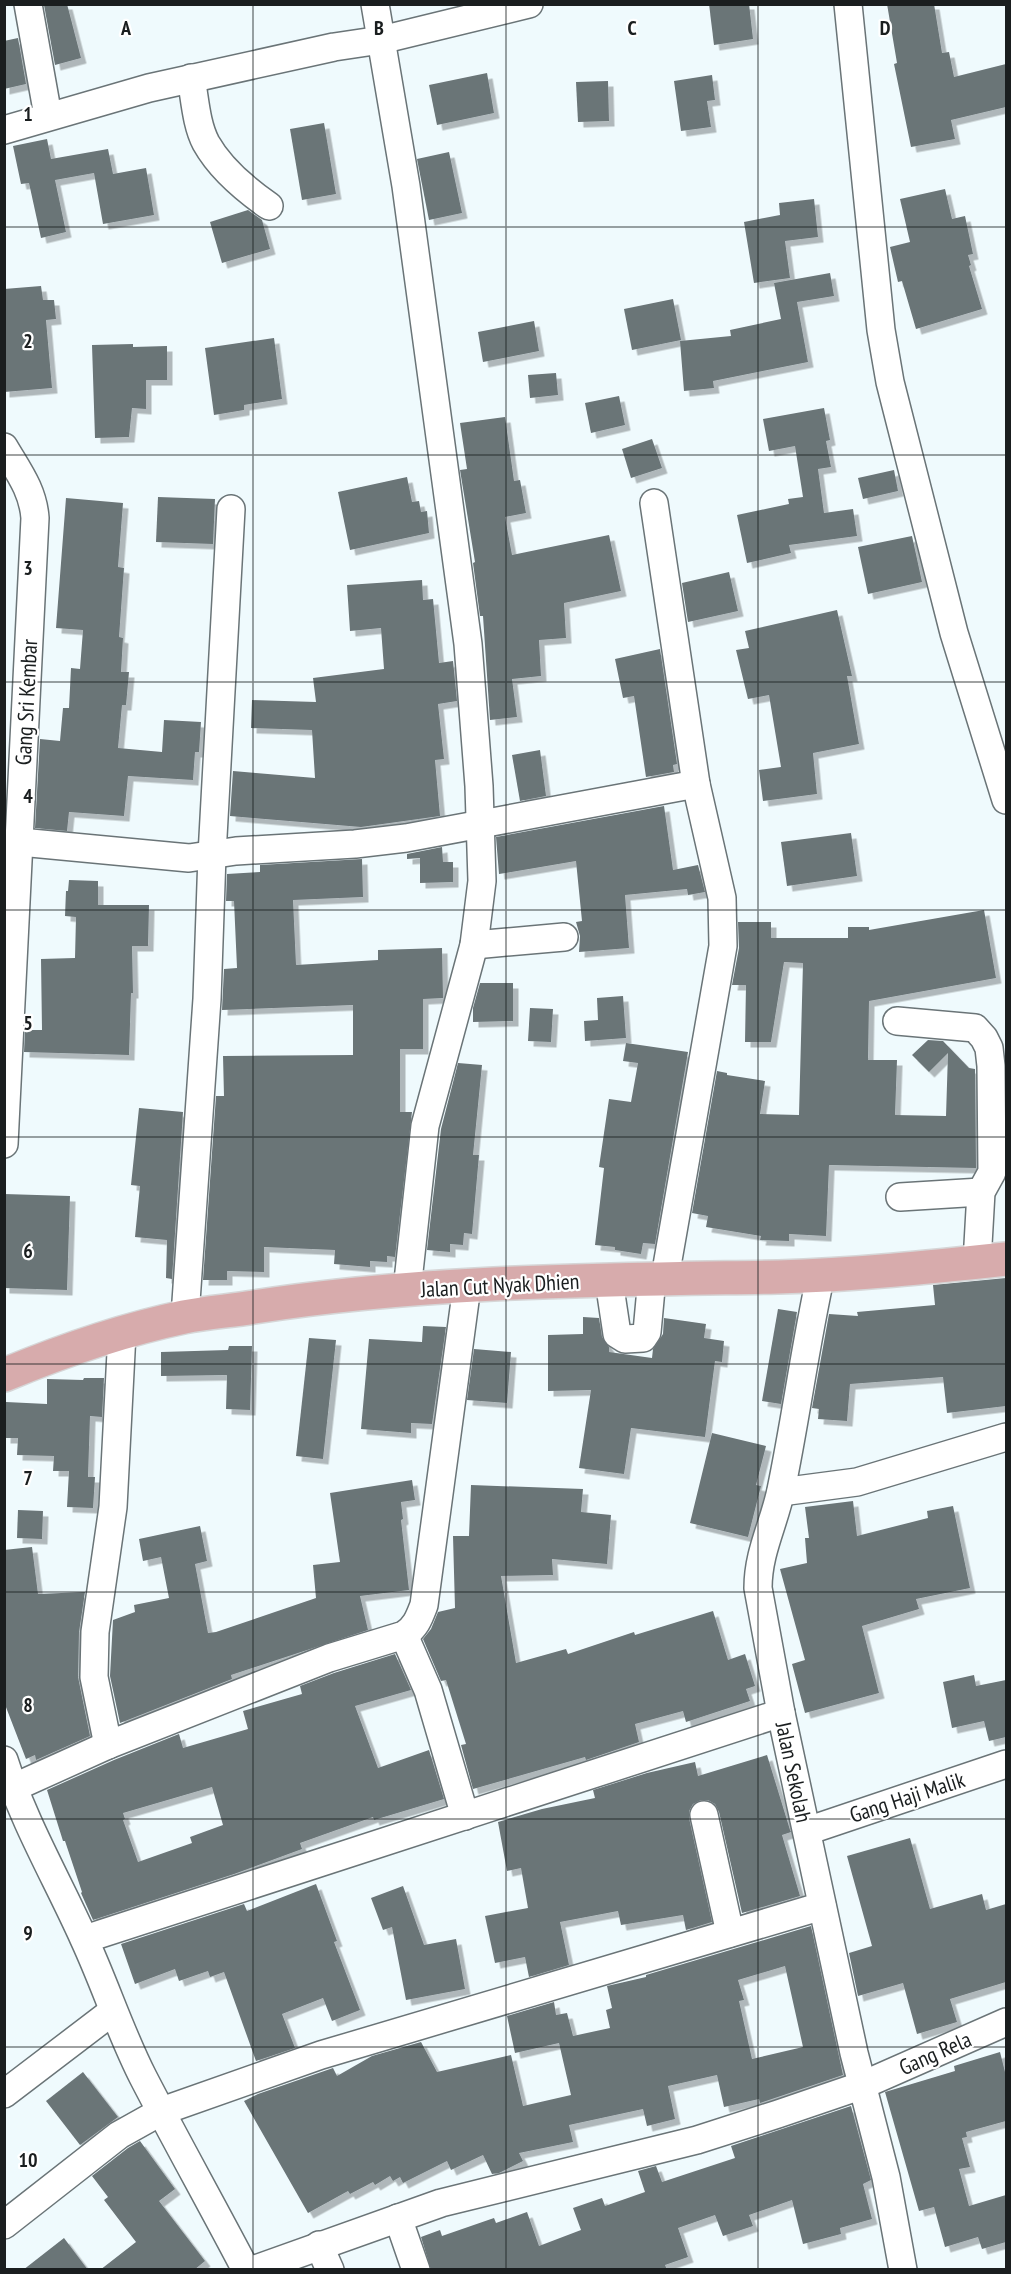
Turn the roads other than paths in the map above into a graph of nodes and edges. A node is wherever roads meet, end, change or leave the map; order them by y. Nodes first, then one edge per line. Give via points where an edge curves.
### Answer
1 (28, 4) edge
2 (375, 4) edge
3 (530, 4) edge
4 (848, 4) edge
5 (381, 40) junction
6 (191, 78) junction
7 (48, 116) junction
8 (4, 130) edge
9 (269, 206) dead end
10 (4, 447) edge
11 (654, 503) dead end
12 (231, 509) dead end
13 (696, 784) junction
14 (1006, 800) edge
15 (480, 824) junction
16 (20, 842) junction
17 (212, 855) junction
18 (564, 937) dead end
19 (474, 945) junction
20 (897, 1021) dead end
21 (4, 1144) edge
22 (981, 1192) junction
23 (900, 1197) dead end
24 (992, 1261) edge
25 (821, 1274) junction
26 (658, 1278) junction
27 (609, 1281) junction
28 (467, 1286) junction
29 (407, 1290) junction
30 (185, 1316) junction
31 (122, 1333) junction
32 (4, 1375) edge
33 (1006, 1437) edge
34 (781, 1492) junction
35 (404, 1635) junction
36 (781, 1713) junction
37 (108, 1745) junction
38 (4, 1760) edge
39 (1006, 1764) edge
40 (9, 1789) edge
41 (704, 1815) dead end
42 (465, 1816) junction
43 (807, 1831) junction
44 (822, 1905) junction
45 (730, 1933) junction
46 (85, 1939) junction
47 (113, 2011) junction
48 (1006, 2022) edge
49 (864, 2085) junction
50 (4, 2094) edge
51 (162, 2110) junction
52 (398, 2218) junction
53 (4, 2225) edge
54 (319, 2245) junction
55 (246, 2270) edge
56 (253, 2270) edge
57 (330, 2270) edge
58 (416, 2270) edge
59 (903, 2270) edge

1 - 7 street
2 - 5 street
3 - 5 street
4 - 14 street via 890,382 954,633
5 - 6 street
5 - 15 street via 406,186 452,515 468,644
6 - 7 street
6 - 9 street via 206,142 246,190
7 - 8 street
10 - 16 street, Gang Sri Kembar via 29,489 35,518
11 - 13 street
12 - 17 street
13 - 15 street
13 - 26 street via 722,898 723,946
15 - 17 street via 355,844
15 - 19 street via 482,881
16 - 17 street via 183,858
16 - 21 street, Gang Sri Kembar
17 - 30 street via 207,999
18 - 19 street
19 - 29 street via 425,1126
20 - 22 street via 975,1028 989,1048 992,1172
22 - 23 street
22 - 24 street
24 - 25 main road, Jalan Cut Nyak Dhien
25 - 26 main road, Jalan Cut Nyak Dhien
25 - 34 street, Jalan Sekolah
26 - 27 main road, Jalan Cut Nyak Dhien
26 - 27 street via 643,1338 625,1339 618,1334
27 - 28 main road, Jalan Cut Nyak Dhien
28 - 29 main road, Jalan Cut Nyak Dhien
28 - 35 street via 424,1605 417,1623
29 - 30 main road, Jalan Cut Nyak Dhien
30 - 31 main road, Jalan Cut Nyak Dhien
31 - 32 main road, Jalan Cut Nyak Dhien
31 - 37 street via 113,1507 94,1632 94,1677
33 - 34 street via 857,1482
34 - 36 street, Jalan Sekolah via 760,1558 758,1587
35 - 37 street via 329,1658
35 - 42 street via 428,1690
36 - 42 street
36 - 43 street, Jalan Sekolah
37 - 40 street
38 - 40 street
39 - 43 street, Gang Haji Malik
40 - 46 street
41 - 45 street
42 - 46 street
43 - 44 street, Jalan Sekolah
44 - 45 street
44 - 49 street, Jalan Sekolah
45 - 51 street via 321,2055
46 - 47 street
47 - 50 street
47 - 51 street
48 - 49 street, Gang Rela
49 - 52 street, Gang Rela via 697,2140 441,2203
49 - 59 street, Jalan Sekolah
51 - 53 street via 119,2135
51 - 55 street
52 - 54 street, Gang Rela
52 - 58 street
54 - 56 street, Gang Rela
54 - 57 street

